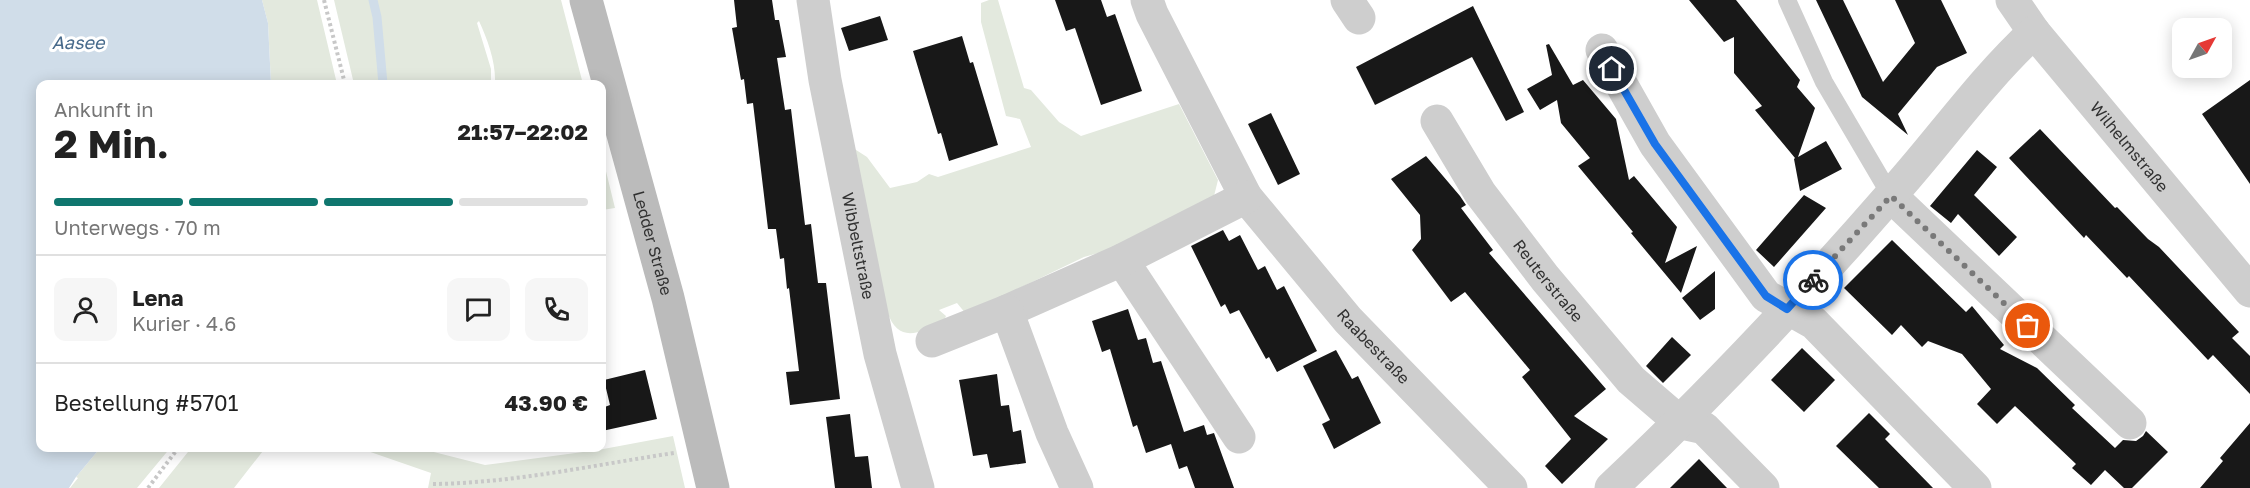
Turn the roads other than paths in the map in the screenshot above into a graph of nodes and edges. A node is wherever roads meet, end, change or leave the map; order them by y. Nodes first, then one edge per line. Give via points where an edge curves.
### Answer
1 (586, 0) edge
2 (813, 0) edge
3 (1147, 0) edge
4 (1787, 0) edge
5 (2012, 0) edge
6 (2034, 32) junction
7 (1602, 50) dead end
8 (1437, 121) dead end
9 (1891, 196) junction
10 (1246, 197) junction
11 (1122, 260) junction
12 (2250, 291) edge
13 (1787, 309) junction
14 (1007, 311) junction
15 (932, 340) dead end
16 (1681, 423) junction
17 (2130, 423) dead end
18 (1239, 437) dead end
19 (713, 488) edge
20 (918, 488) edge
21 (1077, 488) edge
22 (1511, 488) edge
23 (1611, 488) edge
24 (1763, 488) edge
25 (1975, 488) edge

1 - 19 main road, Ledder Straße via 668,298
2 - 20 street, Wibbeltstraße via 825,80 880,354
3 - 10 street, Raabestraße
4 - 9 lane via 1824,82
5 - 6 street, Wilhelmstraße
6 - 9 street via 2003,60
6 - 12 street, Wilhelmstraße
7 - 13 street via 1655,144 1766,296
8 - 16 street, Reuterstraße via 1480,193 1545,278 1631,380
9 - 13 street
9 - 17 street
10 - 11 street
10 - 22 street, Raabestraße via 1348,320
11 - 14 street
11 - 18 street
13 - 16 street
13 - 25 street via 1814,323
14 - 15 street
14 - 21 street via 1052,433
16 - 23 street
16 - 24 street, Reuterstraße via 1704,428

